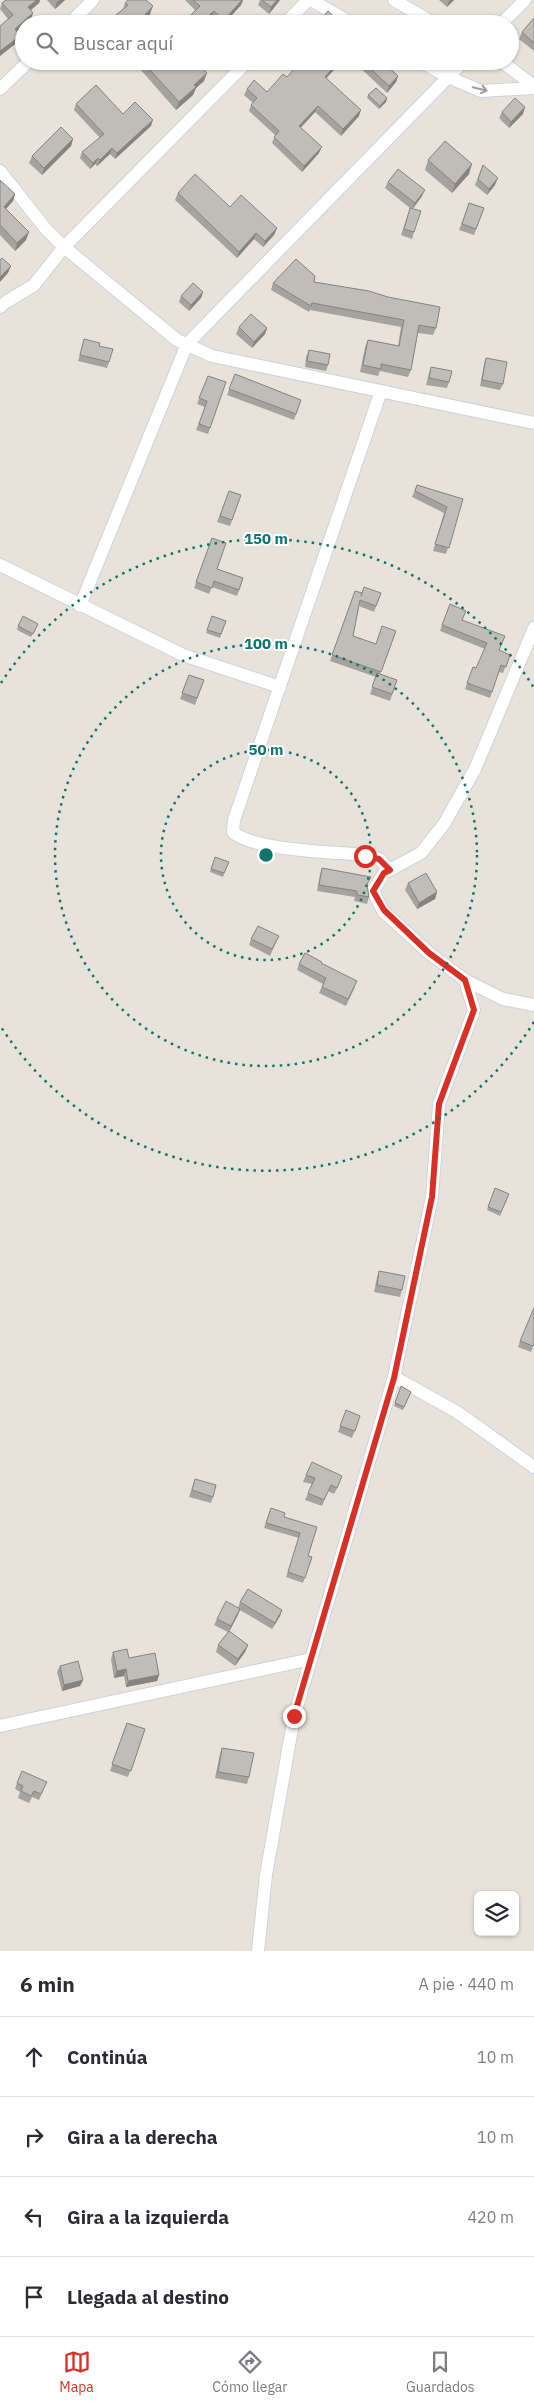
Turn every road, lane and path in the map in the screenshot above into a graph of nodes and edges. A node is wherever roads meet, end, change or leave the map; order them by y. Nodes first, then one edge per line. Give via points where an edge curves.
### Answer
1 (93, 0) edge
2 (310, 0) edge
3 (394, 0) edge
4 (525, 0) edge
5 (77, 15) edge
6 (294, 15) edge
7 (337, 15) edge
8 (420, 15) edge
9 (511, 15) edge
10 (20, 70) edge
11 (239, 70) edge
12 (436, 70) edge
13 (455, 70) edge
14 (512, 70) edge
15 (448, 77) junction
16 (534, 87) edge
17 (0, 89) edge
18 (0, 171) edge
19 (64, 247) junction
20 (0, 307) edge
21 (186, 344) junction
22 (381, 391) junction
23 (534, 423) edge
24 (0, 565) edge
25 (80, 606) junction
26 (534, 628) edge
27 (280, 687) junction
28 (390, 870) junction
29 (465, 980) junction
30 (534, 1005) edge
31 (394, 1378) junction
32 (534, 1466) edge
33 (311, 1659) junction
34 (0, 1726) edge
35 (258, 1951) edge

1 - 5 street
2 - 6 street
2 - 7 street
3 - 8 street
4 - 9 street
10 - 17 street
11 - 19 street
12 - 15 street
13 - 15 street
14 - 16 street
15 -> 16 street via 481,91
15 - 21 street
18 - 19 street
19 - 20 street via 34,285
19 - 21 street
21 - 22 street via 212,356
21 - 25 street
22 - 23 street
22 - 27 street
24 - 25 street
25 - 27 street via 183,655
26 - 28 street via 475,769 444,824 422,853
27 - 28 street via 234,820 233,832 241,839 259,845 372,857
28 - 29 street via 384,873 373,891 384,910 429,953
29 - 30 street via 503,999
29 - 31 street via 474,1010 439,1104 432,1197
31 - 32 street via 457,1412
31 - 33 street
33 - 34 street
33 - 35 street via 294,1716 266,1875

